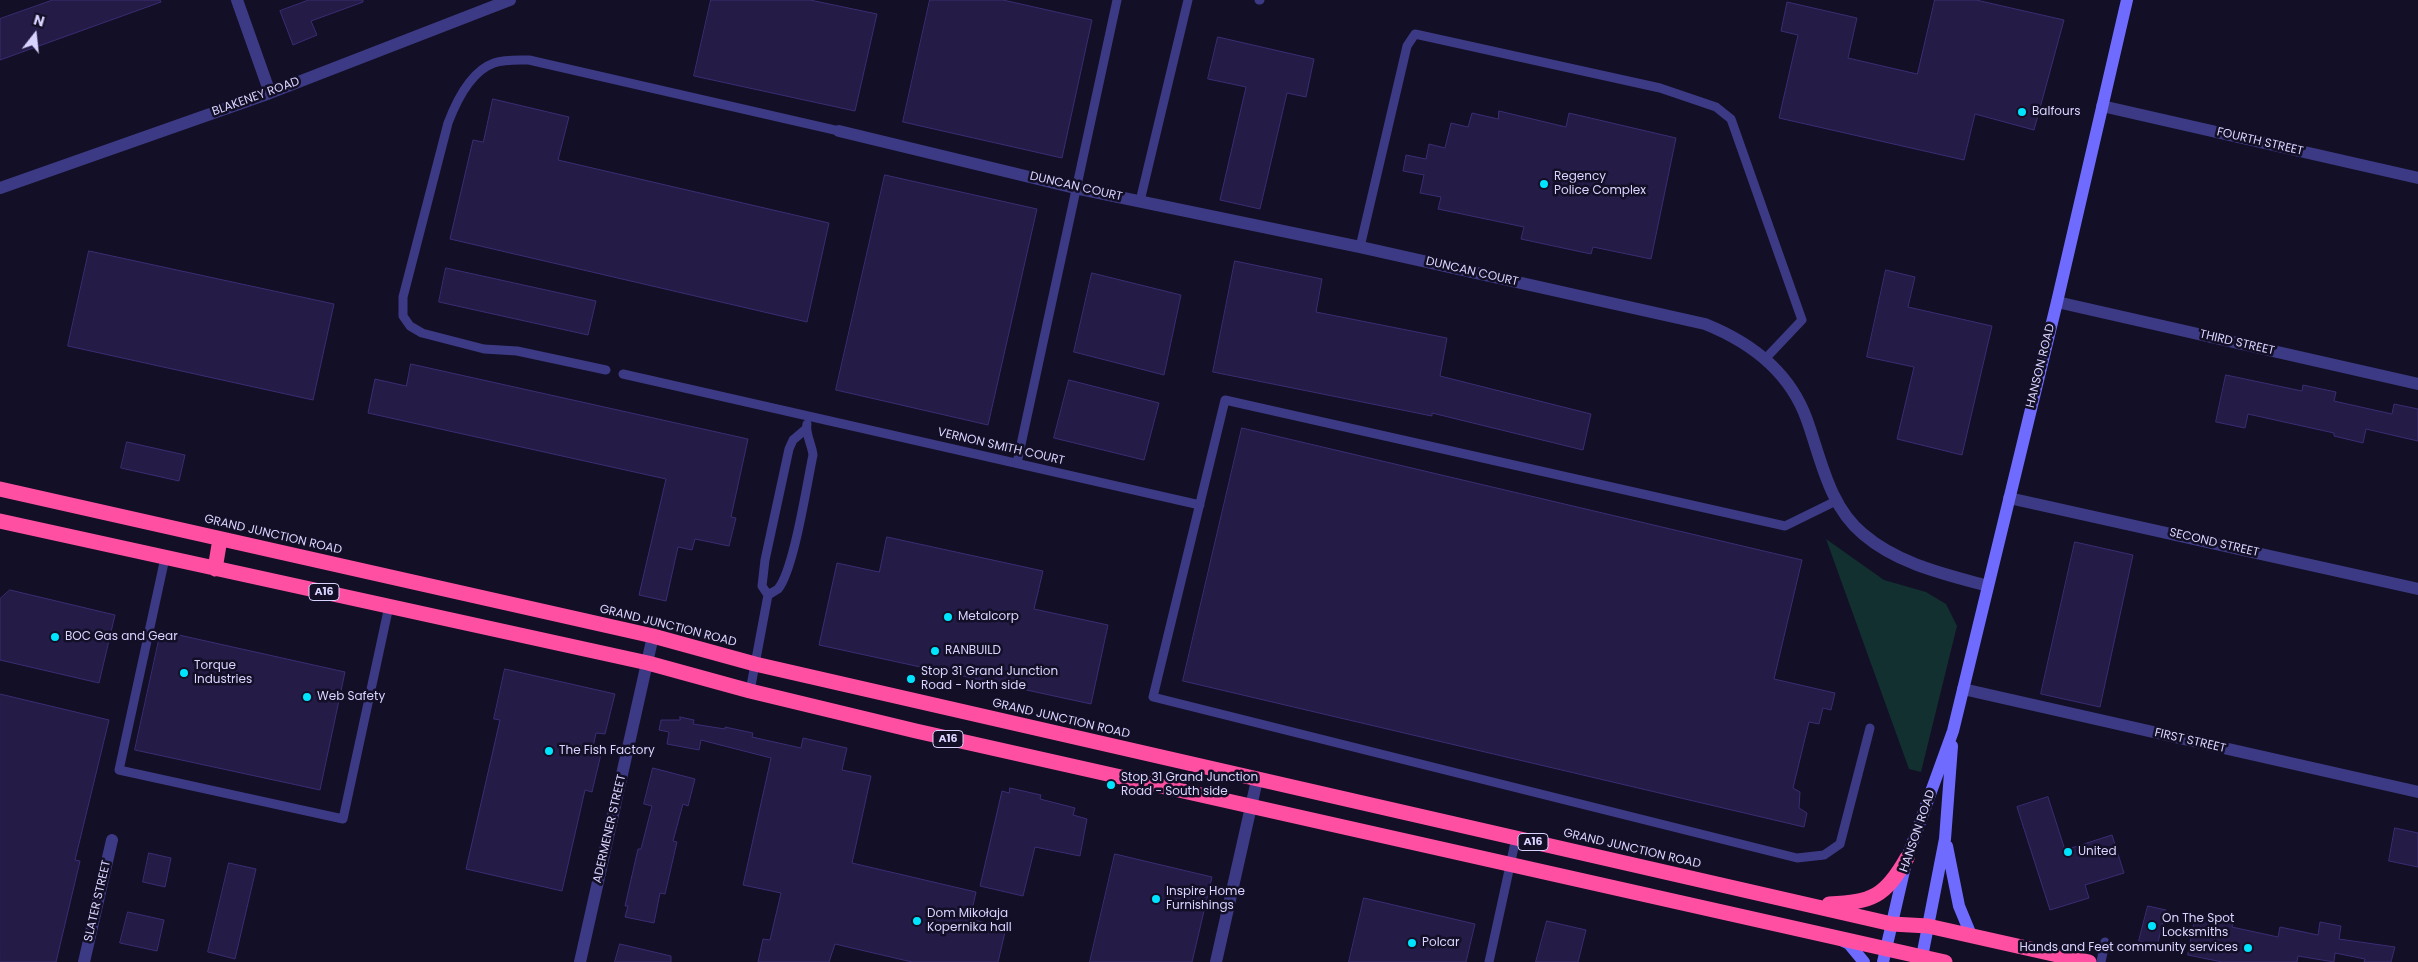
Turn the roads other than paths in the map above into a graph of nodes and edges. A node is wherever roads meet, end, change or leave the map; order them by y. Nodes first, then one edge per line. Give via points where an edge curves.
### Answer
1 (237, 0) edge
2 (510, 0) edge
3 (1116, 0) edge
4 (1188, 0) edge
5 (2127, 0) edge
6 (270, 93) junction
7 (2102, 106) junction
8 (839, 131) joint
9 (2418, 178) edge
10 (0, 188) edge
11 (1075, 188) junction
12 (1140, 201) junction
13 (1360, 247) junction
14 (2057, 302) junction
15 (1766, 358) junction
16 (606, 370) dead end
17 (623, 374) dead end
18 (2418, 384) edge
19 (808, 417) junction
20 (806, 429) junction
21 (1017, 463) junction
22 (0, 488) edge
23 (2009, 498) junction
24 (1836, 501) junction
25 (1200, 505) junction
26 (0, 520) edge
27 (220, 539) junction
28 (166, 558) junction
29 (215, 569) junction
30 (1988, 586) junction
31 (2418, 589) edge
32 (768, 595) junction
33 (389, 606) junction
34 (653, 636) junction
35 (648, 663) junction
36 (755, 664) junction
37 (1963, 690) junction
38 (750, 692) junction
39 (1870, 728) dead end
40 (1953, 731) junction
41 (1257, 780) junction
42 (2418, 792) edge
43 (1251, 806) junction
44 (1516, 838) junction
45 (1945, 838) junction
46 (112, 840) dead end
47 (1906, 858) junction
48 (1510, 865) junction
49 (1810, 905) junction
50 (1892, 924) junction
51 (1928, 926) junction
52 (1971, 935) junction
53 (1838, 938) junction
54 (2105, 942) dead end
55 (1884, 956) edge
56 (1921, 960) edge
57 (84, 962) edge
58 (580, 962) edge
59 (1216, 962) edge
60 (1489, 962) edge
61 (1864, 962) edge
62 (1945, 962) edge
63 (2089, 962) edge
64 (2101, 962) edge

1 - 6 street
2 - 6 street, BLAKENEY ROAD
3 - 11 lane
4 - 12 lane
5 - 7 main road, HANSON ROAD
6 - 10 street, BLAKENEY ROAD
7 - 9 street, FOURTH STREET
7 - 14 main road, HANSON ROAD
8 - 11 street, DUNCAN COURT
8 - 16 lane via 529,60 508,60 483,69 456,101 448,123 403,297 403,316 410,326 422,333 484,349 517,351
11 - 12 street, DUNCAN COURT
11 - 21 lane
12 - 13 street, DUNCAN COURT
13 - 15 street, DUNCAN COURT via 1705,324 1733,335
13 - 15 lane via 1406,46 1415,34 1660,88 1716,107 1731,119 1802,320
14 - 18 street, THIRD STREET
14 - 23 main road, HANSON ROAD
15 - 24 street, DUNCAN COURT via 1798,399
17 - 19 lane, VERNON SMITH COURT
19 - 20 lane
19 - 21 lane, VERNON SMITH COURT
20 - 32 lane via 793,440 789,449 764,560 762,586
20 - 32 lane via 813,455 796,533 783,579 778,589
21 - 25 lane, VERNON SMITH COURT
22 - 27 highway, GRAND JUNCTION ROAD / A16
23 - 30 main road, HANSON ROAD
23 - 31 street, SECOND STREET
24 - 25 lane via 1785,526 1225,400
24 - 30 street, DUNCAN COURT via 1861,533 1888,554
25 - 39 lane via 1153,697 1797,858 1824,855 1840,844
26 - 28 highway, A16
27 - 29 highway
27 - 34 highway, GRAND JUNCTION ROAD / A16
28 - 29 highway, A16
28 - 33 lane via 119,770 343,819
29 - 33 highway, A16
30 - 37 main road, HANSON ROAD
32 - 36 lane
33 - 35 highway, A16
34 - 35 street, ADERMENER STREET
34 - 36 highway, GRAND JUNCTION ROAD / A16
35 - 38 highway, A16
35 - 58 street, ADERMENER STREET
36 - 38 lane
36 - 41 highway, GRAND JUNCTION ROAD / A16
37 - 40 main road, HANSON ROAD
37 - 42 street, FIRST STREET
38 - 43 highway, A16
40 - 45 main road, HANSON ROAD
40 - 47 main road, HANSON ROAD
41 - 43 street
41 - 44 highway, GRAND JUNCTION ROAD / A16
43 - 48 highway, A16
43 - 59 street
44 - 48 lane
44 - 49 highway, GRAND JUNCTION ROAD / A16
45 - 51 main road, HANSON ROAD
45 - 52 main road via 1959,906
46 - 57 street, SLATER STREET
47 - 49 highway via 1881,894 1856,903
47 - 50 main road, HANSON ROAD
48 - 53 highway, A16
48 - 60 lane
49 - 50 highway, GRAND JUNCTION ROAD / A16
50 - 51 highway, GRAND JUNCTION ROAD / A16
50 - 55 main road, HANSON ROAD
51 - 52 highway, GRAND JUNCTION ROAD / A16
51 - 56 main road, HANSON ROAD
52 - 63 highway, GRAND JUNCTION ROAD / A16
53 - 55 highway, A16
53 - 61 main road via 1849,944
54 - 64 lane
55 - 56 highway, A16
56 - 62 highway, A16

